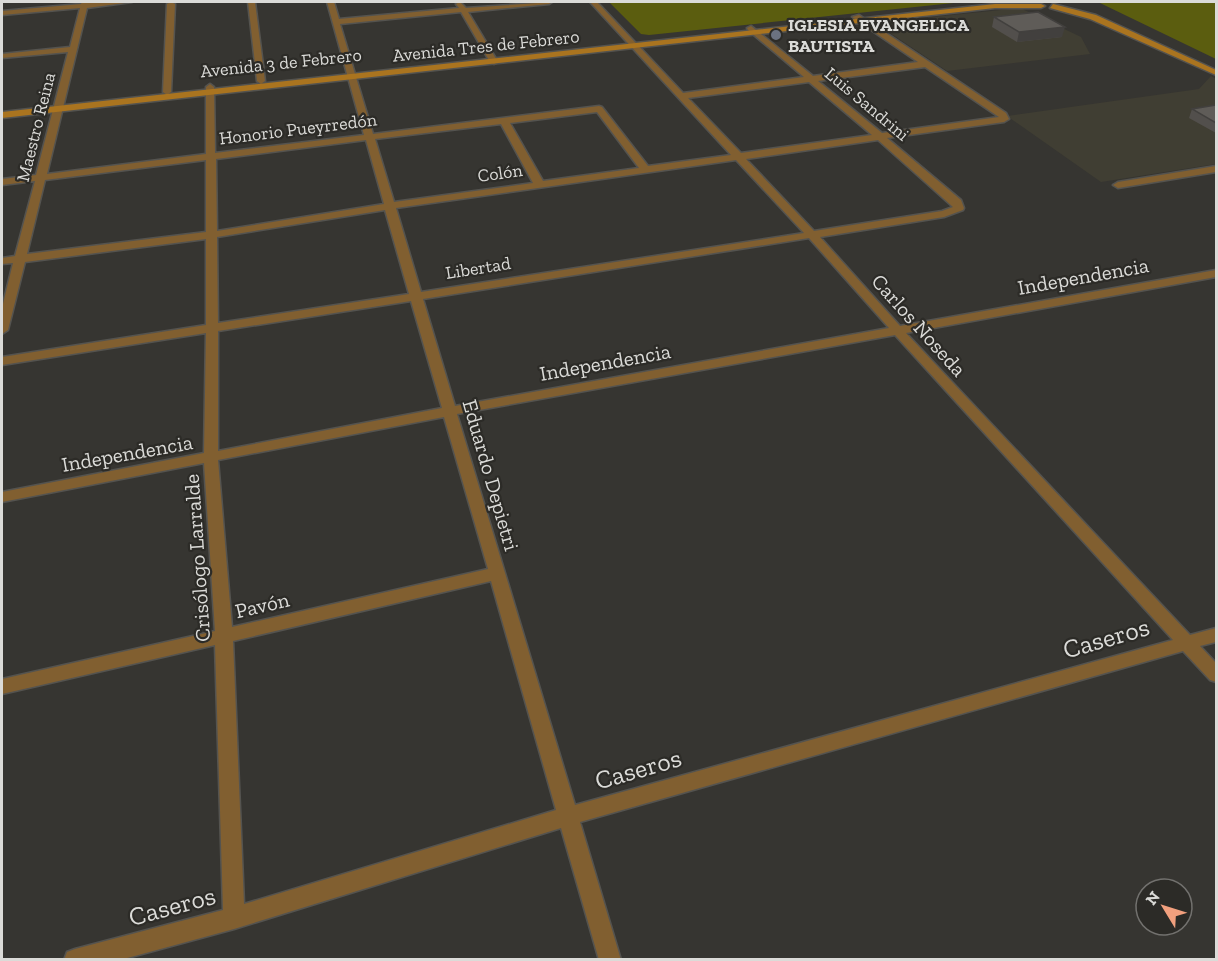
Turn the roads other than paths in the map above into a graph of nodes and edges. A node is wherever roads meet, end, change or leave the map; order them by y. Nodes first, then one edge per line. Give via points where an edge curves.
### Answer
1 (128, 2) edge
2 (251, 2) edge
3 (330, 2) edge
4 (459, 2) edge
5 (549, 2) edge
6 (593, 2) edge
7 (983, 2) edge
8 (1019, 2) edge
9 (1074, 2) edge
10 (85, 4) edge
11 (171, 4) dead end
12 (1041, 6) junction
13 (1053, 6) junction
14 (463, 10) junction
15 (2, 13) edge
16 (1093, 17) junction
17 (859, 19) junction
18 (336, 22) junction
19 (754, 30) junction
20 (633, 44) junction
21 (73, 48) junction
22 (2, 56) edge
23 (492, 59) junction
24 (925, 64) junction
25 (352, 74) junction
26 (1216, 74) edge
27 (812, 79) junction
28 (261, 81) junction
29 (210, 90) junction
30 (167, 92) junction
31 (681, 96) junction
32 (58, 106) junction
33 (2, 110) edge
34 (2, 115) edge
35 (504, 120) junction
36 (370, 137) junction
37 (881, 137) junction
38 (211, 157) junction
39 (739, 157) junction
40 (1216, 169) edge
41 (646, 170) junction
42 (40, 177) junction
43 (2, 182) edge
44 (539, 184) junction
45 (1118, 185) dead end
46 (390, 206) junction
47 (959, 208) joint
48 (811, 234) junction
49 (211, 235) junction
50 (20, 259) junction
51 (2, 261) edge
52 (1216, 273) edge
53 (417, 296) junction
54 (212, 328) junction
55 (2, 330) edge
56 (898, 331) junction
57 (2, 361) edge
58 (450, 411) junction
59 (211, 459) junction
60 (2, 498) edge
61 (497, 573) junction
62 (1216, 635) edge
63 (224, 637) junction
64 (1187, 643) junction
65 (1216, 675) edge
66 (2, 687) edge
67 (568, 816) junction
68 (234, 918) junction
69 (75, 960) edge
70 (610, 960) edge

1 - 10 street
2 - 28 street
3 - 18 street, Eduardo Depietri
4 - 14 street
5 - 14 street
6 - 20 street, Carlos Noseda
7 - 17 main road
8 - 12 main road
9 - 13 main road
9 - 16 main road
10 - 15 street
10 - 21 street, Maestro Reina
11 - 30 street
12 - 13 main road
12 - 17 main road
13 - 16 main road
14 - 18 street
14 - 23 street
16 - 26 main road
17 - 19 main road
17 - 24 street
18 - 25 street, Eduardo Depietri
19 - 20 main road
19 - 27 street, Luis Sandrini
20 - 23 main road, Avenida Tres de Febrero
20 - 31 street, Carlos Noseda
21 - 22 street
21 - 32 street, Maestro Reina
23 - 25 main road, Avenida Tres de Febrero
24 - 27 street
24 - 37 street, Colón via 1004,119
25 - 28 main road, Avenida 3 de Febrero
25 - 29 main road, Avenida Tres de Febrero
25 - 36 street, Eduardo Depietri
27 - 31 street
27 - 37 street, Luis Sandrini
28 - 29 main road, Avenida 3 de Febrero
29 - 30 main road, Avenida 3 de Febrero
29 - 32 main road, Avenida Tres de Febrero
29 - 38 street, Crisólogo Larralde
30 - 32 main road, Avenida 3 de Febrero
31 - 39 street, Carlos Noseda
32 - 33 main road, Avenida 3 de Febrero
32 - 34 main road, Avenida Tres de Febrero
32 - 42 street, Maestro Reina
35 - 36 street, Honorio Pueyrredón
35 - 41 street, Honorio Pueyrredón via 599,109
35 - 44 street
36 - 38 street, Honorio Pueyrredón
36 - 46 street, Eduardo Depietri
37 - 39 street, Colón
37 - 47 street, Luis Sandrini via 957,202
38 - 42 street, Honorio Pueyrredón
38 - 49 street, Crisólogo Larralde
39 - 41 street, Colón
39 - 48 street, Carlos Noseda
40 - 45 street
41 - 44 street, Colón
42 - 43 street, Honorio Pueyrredón
42 - 50 street, Maestro Reina
44 - 46 street, Colón
46 - 49 street, Colón
46 - 53 street, Eduardo Depietri
47 - 48 street, Libertad via 944,214
48 - 53 street, Libertad
48 - 56 street, Carlos Noseda
49 - 50 street, Colón
49 - 54 street, Crisólogo Larralde
50 - 51 street, Colón
50 - 55 street, Maestro Reina
52 - 56 street, Independencia
53 - 54 street, Libertad
53 - 58 street, Eduardo Depietri
54 - 57 street, Libertad
54 - 59 street, Crisólogo Larralde
56 - 58 street, Independencia
56 - 64 street, Carlos Noseda
58 - 59 street, Independencia
58 - 61 street, Eduardo Depietri
59 - 60 street, Independencia
59 - 63 street, Crisólogo Larralde
61 - 63 street, Pavón
61 - 67 street, Eduardo Depietri
62 - 64 street, Caseros
63 - 66 street, Pavón
63 - 68 street, Crisólogo Larralde
64 - 65 street, Carlos Noseda
64 - 67 street, Caseros
67 - 68 street, Caseros
67 - 70 street, Eduardo Depietri
68 - 69 street, Caseros

